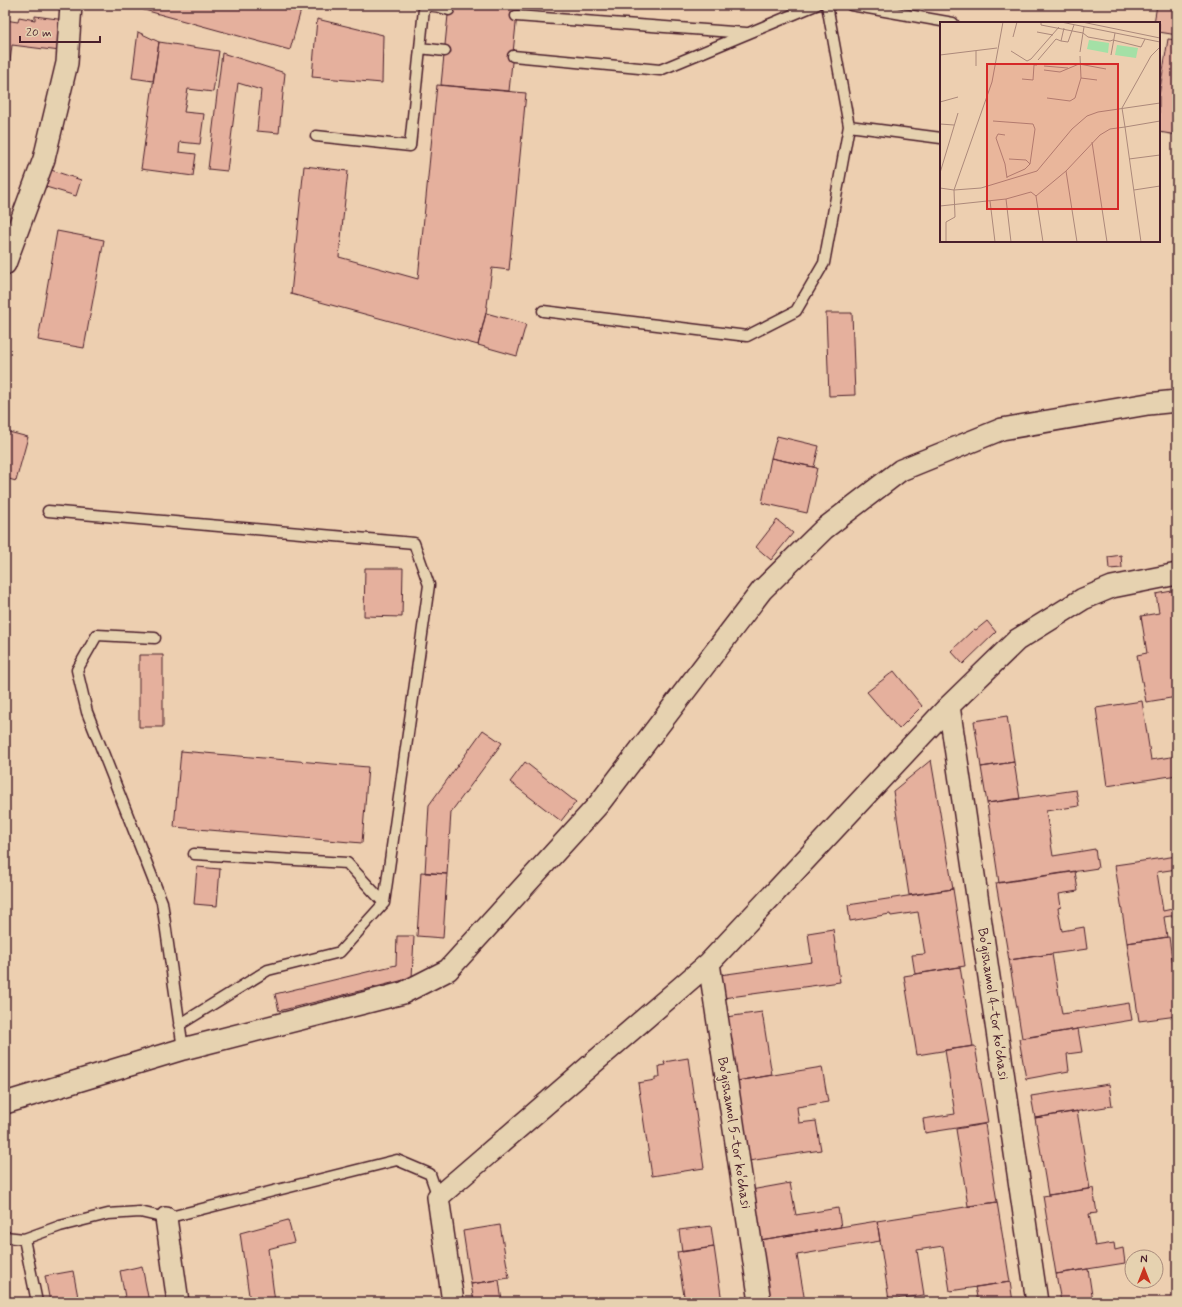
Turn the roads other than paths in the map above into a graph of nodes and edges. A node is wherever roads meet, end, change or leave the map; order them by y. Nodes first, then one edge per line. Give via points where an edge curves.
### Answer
1 (72, 5) edge
2 (816, 5) edge
3 (827, 5) edge
4 (851, 5) edge
5 (449, 10) dead end
6 (516, 16) dead end
7 (947, 22) edge
8 (748, 33) junction
9 (420, 48) junction
10 (445, 51) dead end
11 (513, 56) dead end
12 (850, 126) junction
13 (316, 136) dead end
14 (940, 138) edge
15 (5, 264) edge
16 (543, 311) dead end
17 (1177, 401) edge
18 (48, 511) dead end
19 (1177, 574) edge
20 (155, 638) dead end
21 (949, 706) junction
22 (194, 854) dead end
23 (384, 903) junction
24 (709, 963) junction
25 (179, 1025) junction
26 (183, 1049) junction
27 (5, 1103) edge
28 (438, 1197) junction
29 (166, 1218) junction
30 (5, 1237) edge
31 (24, 1239) junction
32 (36, 1302) edge
33 (178, 1302) edge
34 (453, 1302) edge
35 (760, 1302) edge
36 (1037, 1302) edge

1 - 15 street via 67,63 44,159
2 - 8 lane
3 - 12 lane
4 - 7 lane
5 - 9 lane via 430,5 426,7
6 - 8 lane
8 - 11 lane via 660,70
9 - 10 lane
9 - 13 lane via 410,146
12 - 14 lane
12 - 16 lane via 824,263 796,311 747,336
17 - 26 street via 1002,429 901,470 824,529 762,590 598,805 448,970 403,994
18 - 23 lane via 414,543 429,585
19 - 21 street via 1112,587 1083,599 1017,640
20 - 25 lane via 97,635 76,670 87,712 162,902
21 - 24 street
21 - 36 street, Boʻgishamol 4-tor koʻchasi
22 - 23 lane via 347,863
23 - 25 lane via 340,952 268,970
24 - 28 street
24 - 35 street, Boʻgishamol 5-tor koʻchasi
25 - 26 lane
26 - 27 street
28 - 29 lane via 430,1174 397,1160
28 - 34 street
29 - 31 lane via 140,1212 108,1214 60,1226
29 - 33 street
30 - 31 lane
31 - 32 lane

